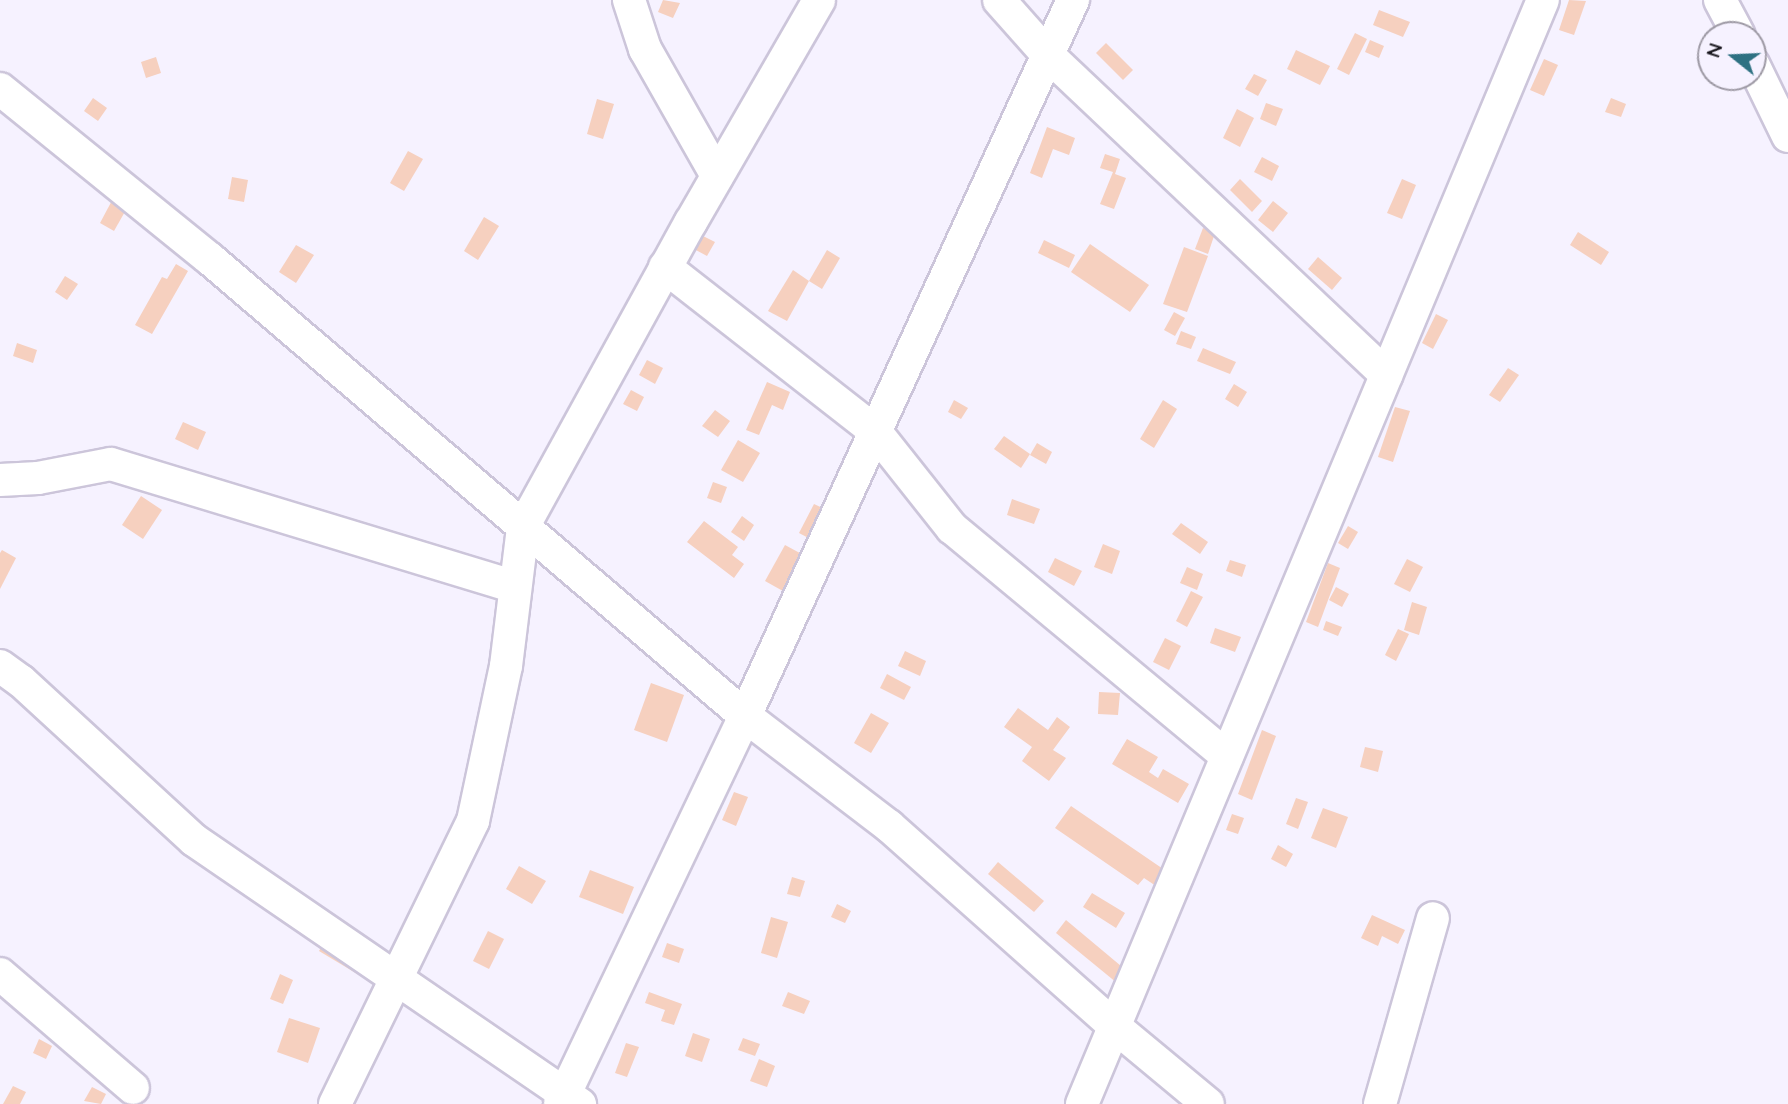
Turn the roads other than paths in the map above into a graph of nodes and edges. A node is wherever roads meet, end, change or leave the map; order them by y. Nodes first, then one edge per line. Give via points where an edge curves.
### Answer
1 (629, 0) edge
2 (819, 0) edge
3 (999, 0) edge
4 (1073, 0) edge
5 (1543, 0) edge
6 (1720, 0) edge
7 (1731, 21) edge
8 (1047, 54) junction
9 (0, 89) edge
10 (1766, 91) edge
11 (1788, 136) edge
12 (717, 176) junction
13 (665, 267) junction
14 (1387, 375) junction
15 (875, 431) junction
16 (0, 480) edge
17 (523, 527) junction
18 (515, 587) junction
19 (0, 666) edge
20 (745, 716) junction
21 (1227, 756) junction
22 (1433, 918) dead end
23 (0, 974) edge
24 (397, 977) junction
25 (1114, 1027) junction
26 (133, 1088) dead end
27 (569, 1100) edge
28 (335, 1104) edge
29 (1082, 1104) edge
30 (1208, 1104) edge
31 (1380, 1104) edge

1 - 12 street via 645,50
2 - 12 street
3 - 8 street
4 - 8 street
5 - 14 street
6 - 7 street
8 - 14 street
8 - 15 street
9 - 17 street via 210,259
10 - 11 street
12 - 13 street
13 - 15 street
13 - 17 street
14 - 21 street
15 - 20 street
15 - 21 street via 952,528
16 - 18 street via 111,464
17 - 18 street
17 - 20 street
18 - 24 street via 506,666 473,821
19 - 24 street via 194,840
20 - 25 street via 889,826
20 - 27 street
21 - 25 street
22 - 31 street
23 - 26 street
24 - 27 street
24 - 28 street
25 - 29 street
25 - 30 street

